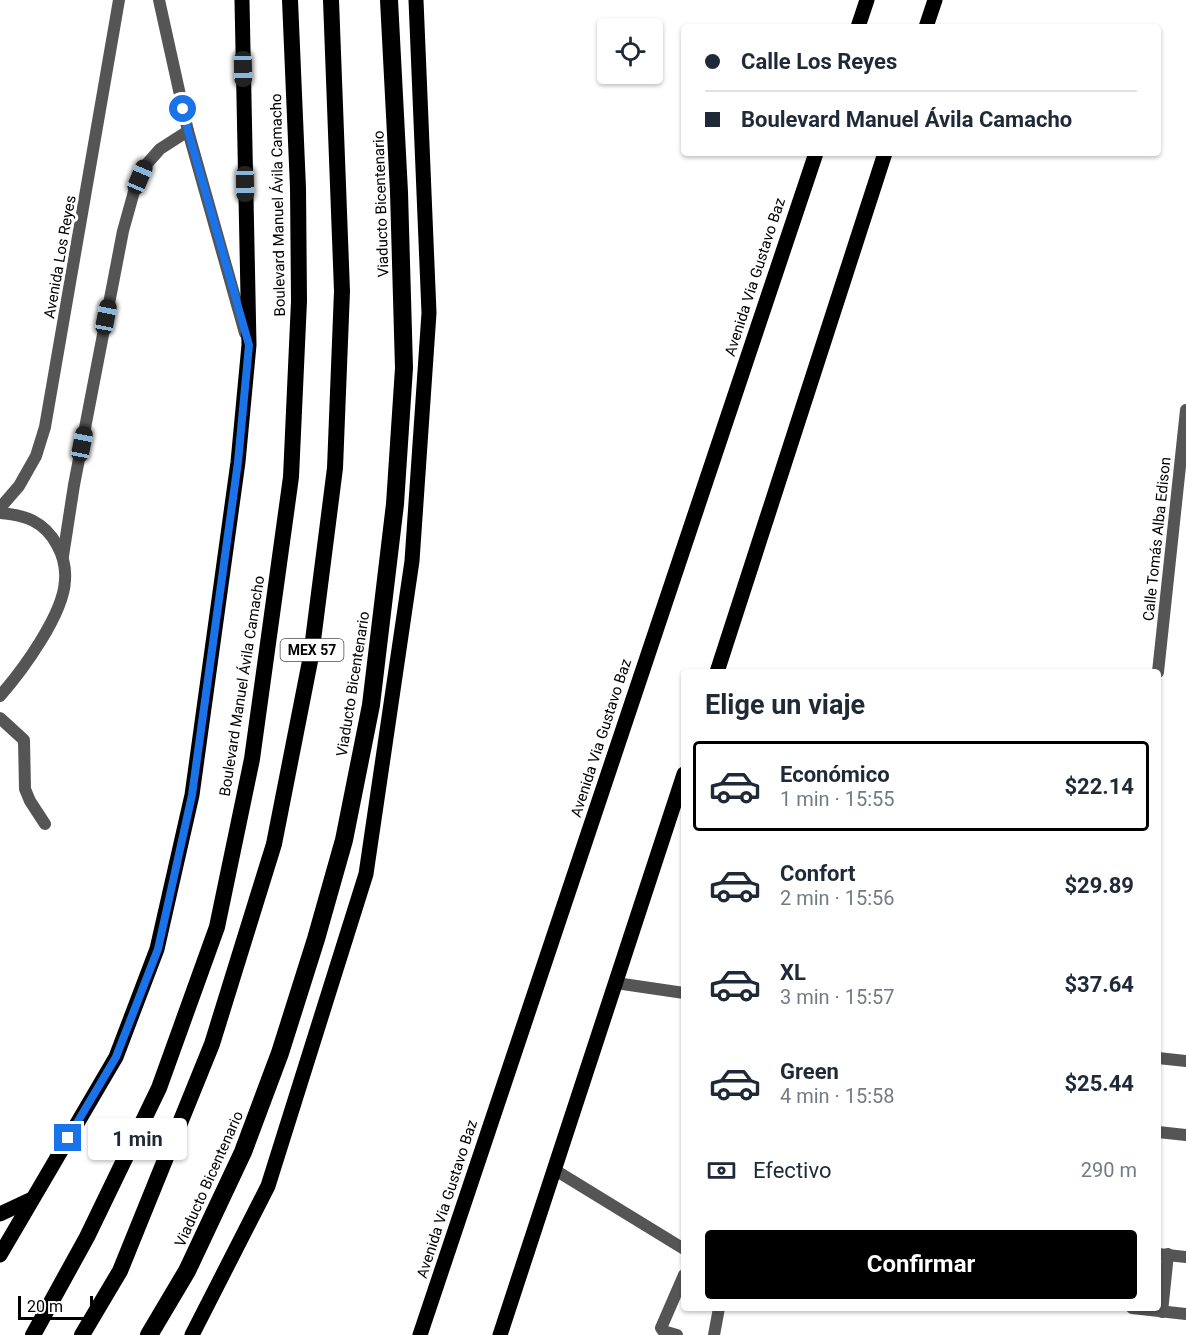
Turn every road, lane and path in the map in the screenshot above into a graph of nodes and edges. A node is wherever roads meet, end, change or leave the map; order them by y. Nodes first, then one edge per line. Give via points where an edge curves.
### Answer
1 (120, 0) edge
2 (159, 0) edge
3 (242, 0) edge
4 (290, 0) edge
5 (331, 0) edge
6 (389, 0) edge
7 (416, 0) edge
8 (867, 0) edge
9 (935, 0) edge
10 (859, 24) edge
11 (927, 24) edge
12 (188, 131) junction
13 (815, 156) edge
14 (884, 156) edge
15 (249, 345) junction
16 (1186, 410) edge
17 (0, 508) edge
18 (0, 513) edge
19 (63, 556) junction
20 (718, 669) edge
21 (1158, 669) edge
22 (0, 696) edge
23 (0, 718) edge
24 (681, 783) edge
25 (45, 824) dead end
26 (616, 983) junction
27 (681, 993) edge
28 (1161, 1058) edge
29 (1186, 1061) edge
30 (1161, 1132) edge
31 (1186, 1135) edge
32 (555, 1170) junction
33 (32, 1199) junction
34 (0, 1214) edge
35 (681, 1247) edge
36 (1163, 1254) edge
37 (0, 1255) edge
38 (1186, 1257) edge
39 (681, 1282) edge
40 (718, 1311) edge
41 (1154, 1311) edge
42 (1162, 1312) junction
43 (1186, 1314) edge
44 (85, 1333) edge
45 (33, 1335) edge
46 (149, 1335) edge
47 (192, 1335) edge
48 (420, 1335) edge
49 (500, 1335) edge
50 (677, 1335) edge
51 (714, 1335) edge

1 - 17 street, Avenida Los Reyes via 45,427 36,456 19,486
2 - 12 street
3 - 15 main road
4 - 45 highway, Boulevard Manuel Ávila Camacho / MEX 57 via 299,301 291,477 252,759 218,927 159,1088 87,1237
5 - 44 highway, MEX 57 via 342,291 335,468 311,656 274,844 212,1044 120,1271
6 - 46 highway, Viaducto Bicentenario via 404,368 395,504 372,705 344,840 280,1053 243,1152 187,1270
7 - 47 main road via 429,313 412,561 366,874 268,1186
8 - 10 main road
9 - 11 main road
12 - 15 street
12 - 19 street via 160,149 145,166 132,198
13 - 48 main road, Avenida Via Gustavo Baz
14 - 20 main road
15 - 33 main road via 238,462 192,795 158,949 116,1057
16 - 21 street, Calle Tomás Alba Edison
18 - 19 street via 20,515 41,525 54,538
19 - 22 street via 65,581 51,623 20,673
23 - 25 street via 24,740 25,789
24 - 26 main road
26 - 27 street
26 - 32 main road
28 - 29 street
30 - 31 street
32 - 35 street
32 - 49 main road
33 - 34 main road
33 - 37 main road
36 - 38 street
36 - 42 street
39 - 50 street via 661,1328
40 - 51 street
41 - 42 street
42 - 43 street

